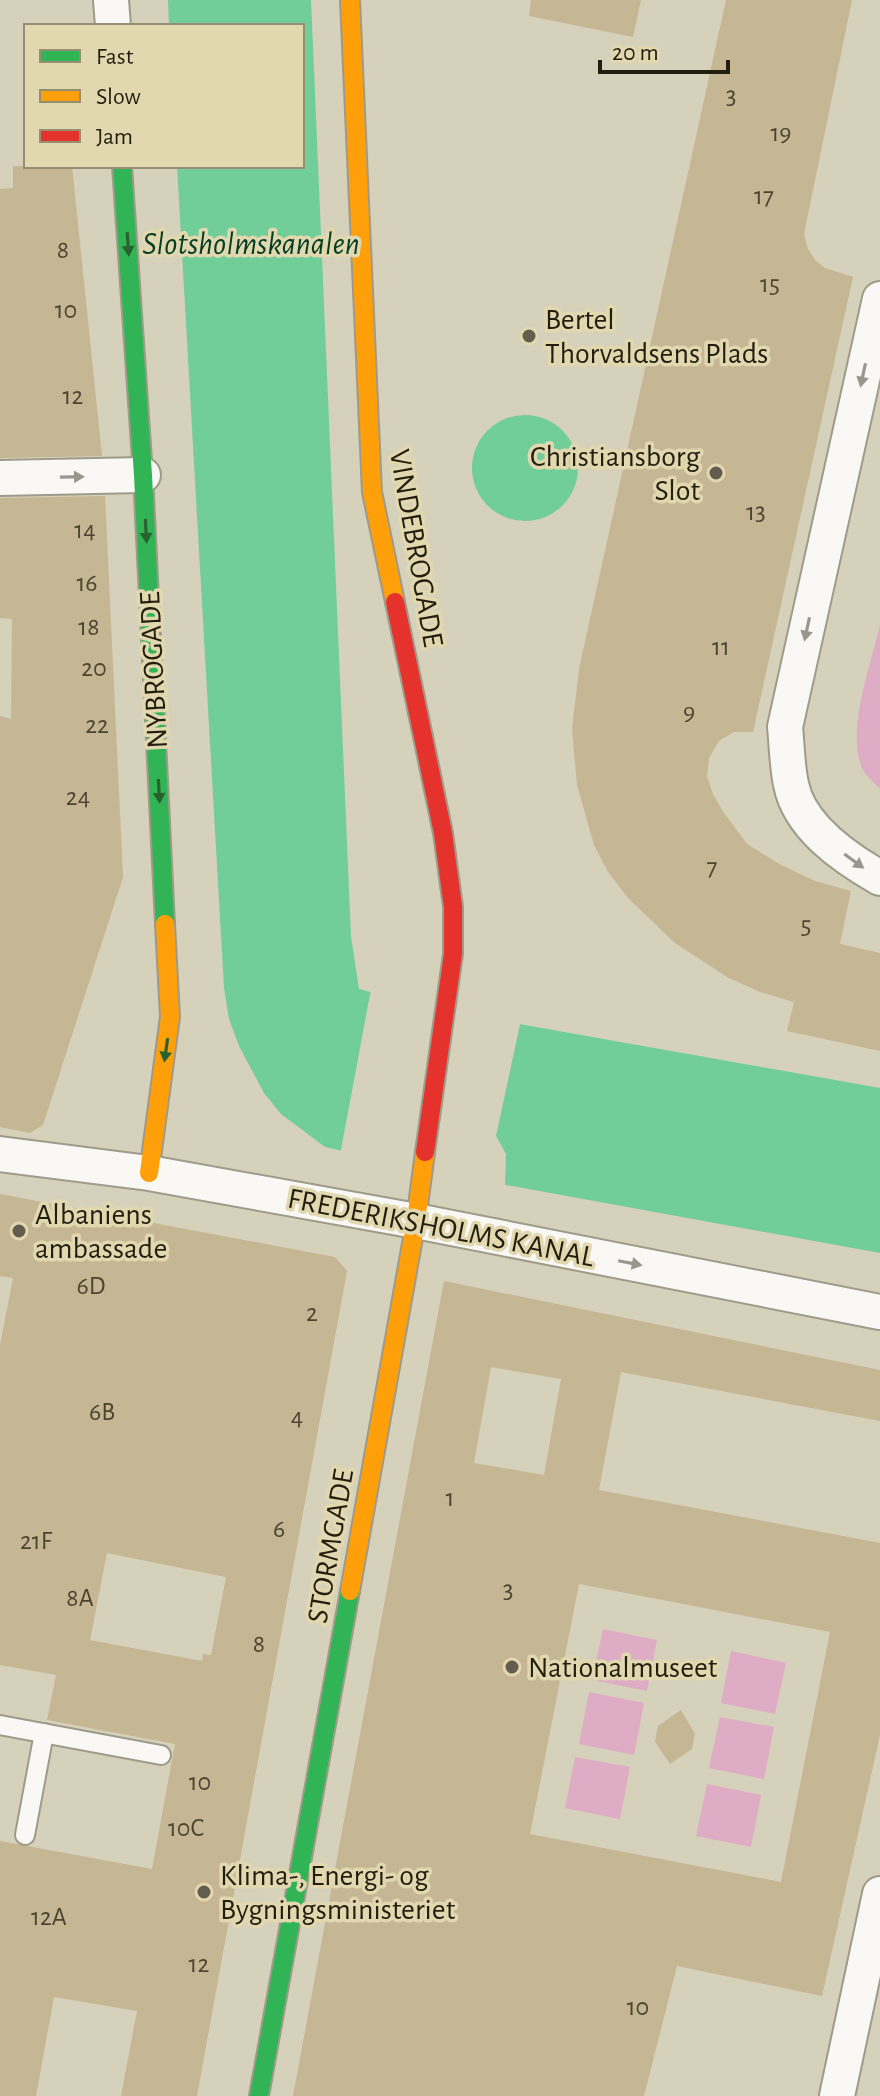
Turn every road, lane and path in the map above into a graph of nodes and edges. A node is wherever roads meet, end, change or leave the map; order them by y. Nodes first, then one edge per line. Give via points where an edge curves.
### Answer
1 (111, 0) edge
2 (350, 0) edge
3 (113, 24) edge
4 (122, 168) edge
5 (880, 299) edge
6 (143, 475) junction
7 (0, 478) edge
8 (880, 878) edge
9 (446, 1005) joint
10 (0, 1154) edge
11 (149, 1173) junction
12 (416, 1221) junction
13 (880, 1312) edge
14 (0, 1725) edge
15 (44, 1733) junction
16 (161, 1755) dead end
17 (25, 1835) dead end
18 (880, 1894) edge
19 (259, 2096) edge
20 (837, 2096) edge

1 - 3 street
2 - 9 street, VINDEBROGADE via 372,492 449,872 453,954
4 -> 6 street, NYBROGADE
5 -> 8 street via 785,727 798,806 852,862
7 -> 6 street
6 -> 11 street, NYBROGADE via 170,1017
9 - 12 street, STORMGADE
10 - 11 street, FREDERIKSHOLMS KANAL
11 - 12 street, FREDERIKSHOLMS KANAL
12 -> 13 street, FREDERIKSHOLMS KANAL
12 - 19 street, STORMGADE
14 - 15 lane
15 - 16 lane
15 - 17 lane
18 - 20 street

